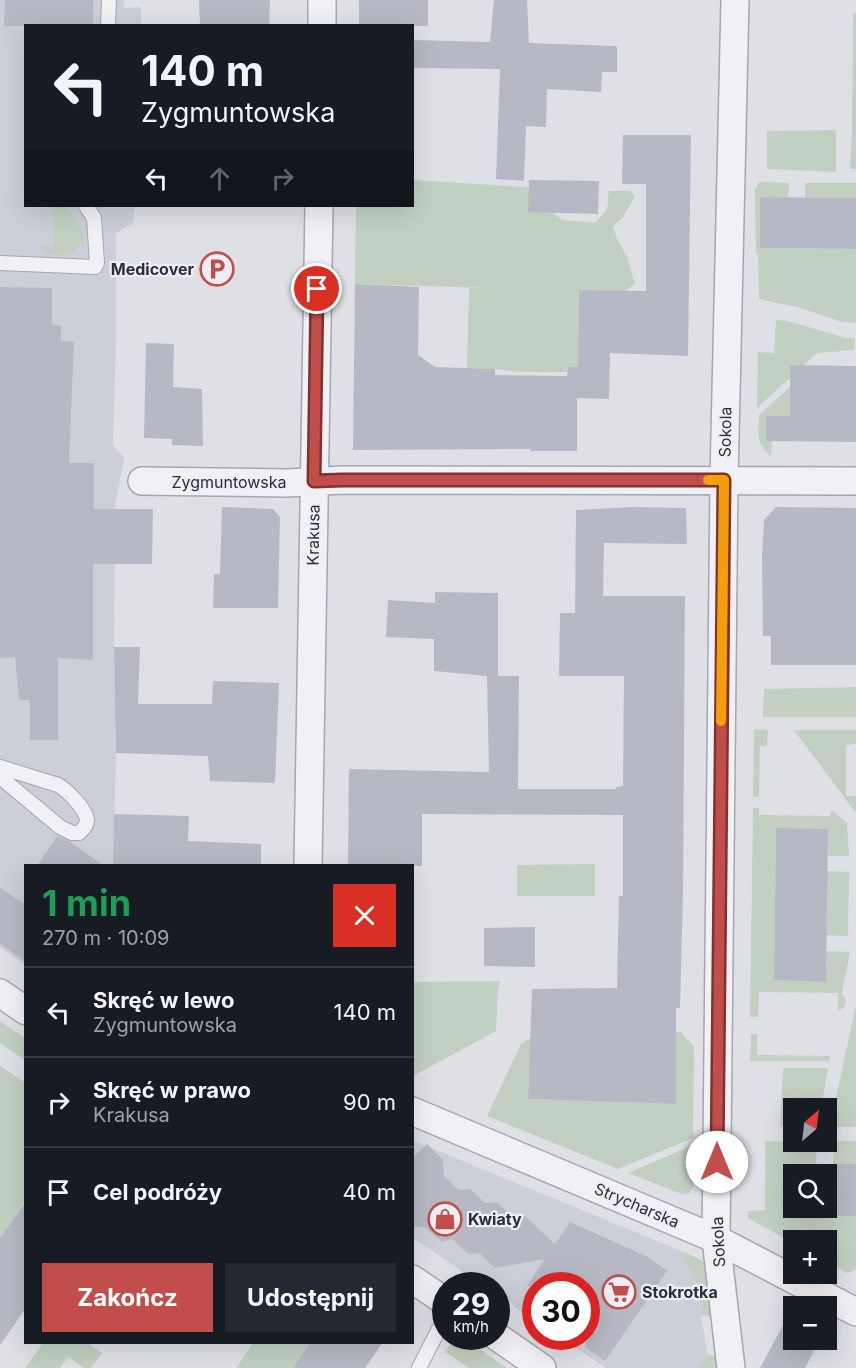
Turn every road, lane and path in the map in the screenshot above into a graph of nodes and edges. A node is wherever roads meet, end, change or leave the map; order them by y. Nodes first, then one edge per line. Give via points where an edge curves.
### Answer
1 (109, 0) edge
2 (322, 0) edge
3 (735, 0) edge
4 (108, 24) edge
5 (322, 24) edge
6 (87, 207) edge
7 (319, 207) edge
8 (0, 263) edge
9 (724, 480) junction
10 (142, 481) dead end
11 (314, 481) junction
12 (856, 481) edge
13 (0, 767) edge
14 (0, 777) edge
15 (308, 864) edge
16 (0, 993) edge
17 (24, 1010) edge
18 (414, 1112) edge
19 (716, 1239) junction
20 (414, 1280) edge
21 (432, 1293) edge
22 (856, 1312) edge
23 (432, 1342) edge
24 (510, 1346) edge
25 (419, 1368) edge
26 (542, 1368) edge
27 (730, 1368) edge

1 - 4 lane
2 - 5 street
3 - 9 street, Sokola
6 - 8 lane via 94,218 94,267
7 - 11 street, Krakusa
9 - 11 street, Zygmuntowska
9 - 12 street, Zygmuntowska
9 - 19 street, Sokola
10 - 11 street, Zygmuntowska
11 - 15 street, Krakusa
13 - 14 lane via 65,789 84,812 87,822 79,833 60,827
16 - 17 street
18 - 19 street, Strycharska
19 - 22 street, Strycharska
19 - 27 street, Sokola
20 - 21 street
23 - 25 lane
24 - 26 street

